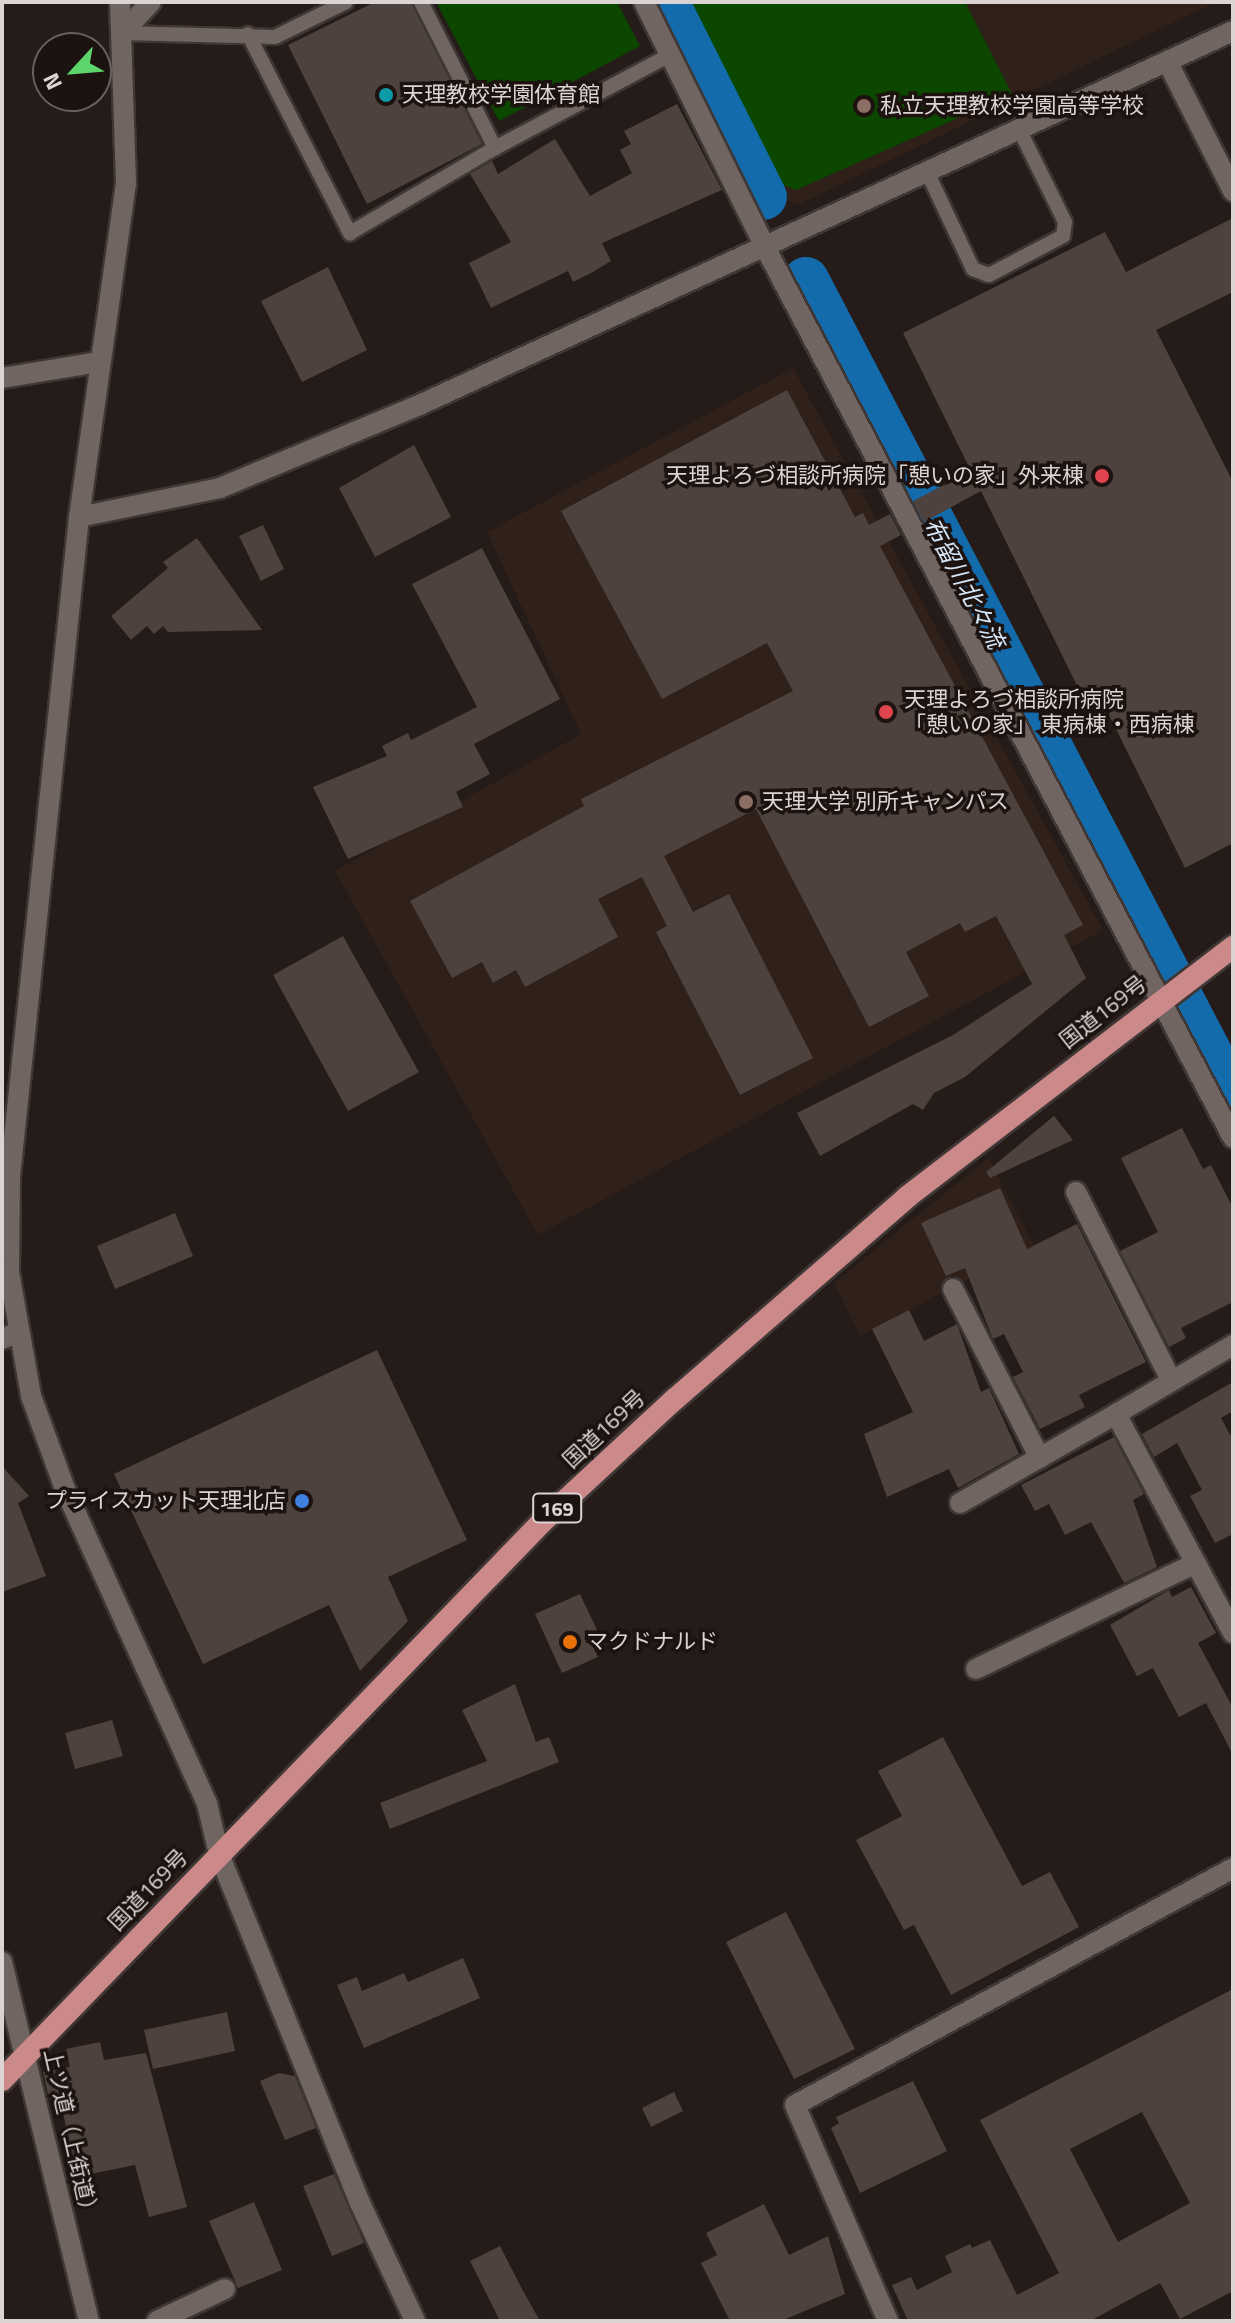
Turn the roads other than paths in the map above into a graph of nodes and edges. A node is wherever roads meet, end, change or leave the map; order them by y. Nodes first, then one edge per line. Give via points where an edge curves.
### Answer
1 (120, 2) edge
2 (151, 2) edge
3 (346, 2) edge
4 (421, 2) edge
5 (644, 2) edge
6 (1233, 31) edge
7 (122, 33) junction
8 (248, 34) junction
9 (670, 55) junction
10 (1168, 63) junction
11 (1021, 133) junction
12 (495, 148) junction
13 (929, 176) junction
14 (1233, 191) edge
15 (771, 244) junction
16 (99, 362) junction
17 (2, 378) edge
18 (79, 517) junction
19 (1233, 947) edge
20 (1170, 993) junction
21 (1233, 1138) edge
22 (1076, 1192) dead end
23 (953, 1289) dead end
24 (9, 1336) edge
25 (1233, 1345) edge
26 (1171, 1380) junction
27 (1116, 1414) junction
28 (1040, 1458) junction
29 (960, 1503) dead end
30 (1196, 1563) junction
31 (1233, 1633) edge
32 (976, 1669) dead end
33 (219, 1854) junction
34 (1233, 1868) edge
35 (2, 1962) edge
36 (28, 2054) junction
37 (2, 2080) edge
38 (225, 2289) dead end
39 (89, 2321) edge
40 (157, 2321) edge
41 (415, 2321) edge
42 (888, 2321) edge

1 - 7 street
2 - 7 street
3 - 8 lane via 275,37
4 - 12 lane
5 - 9 street
6 - 10 street
7 - 8 lane
7 - 16 street via 126,183
8 - 12 lane via 350,233
9 - 12 lane
9 - 15 street
10 - 11 street
10 - 14 street
11 - 13 street
11 - 13 lane via 1065,222 1063,236 989,275 973,269
13 - 15 street
15 - 18 street via 415,407 220,488
15 - 20 street
16 - 17 street
16 - 18 street
18 - 24 street via 10,1177
19 - 20 highway, 国道169号 / 169
20 - 21 street
20 - 33 highway, 国道169号 / 169 via 907,1197 675,1399 542,1522
22 - 26 street
23 - 28 street
24 - 33 street via 65,1489 207,1804
25 - 26 street
26 - 27 street
27 - 28 street
27 - 30 street
28 - 29 street
30 - 31 street
30 - 32 street
33 - 36 highway, 国道169号 / 169
33 - 41 street via 360,2203
34 - 42 street via 795,2105
35 - 36 street, 上ツ道（上街道）
36 - 37 highway, 国道169号 / 169
36 - 39 street, 上ツ道（上街道）
38 - 40 street

